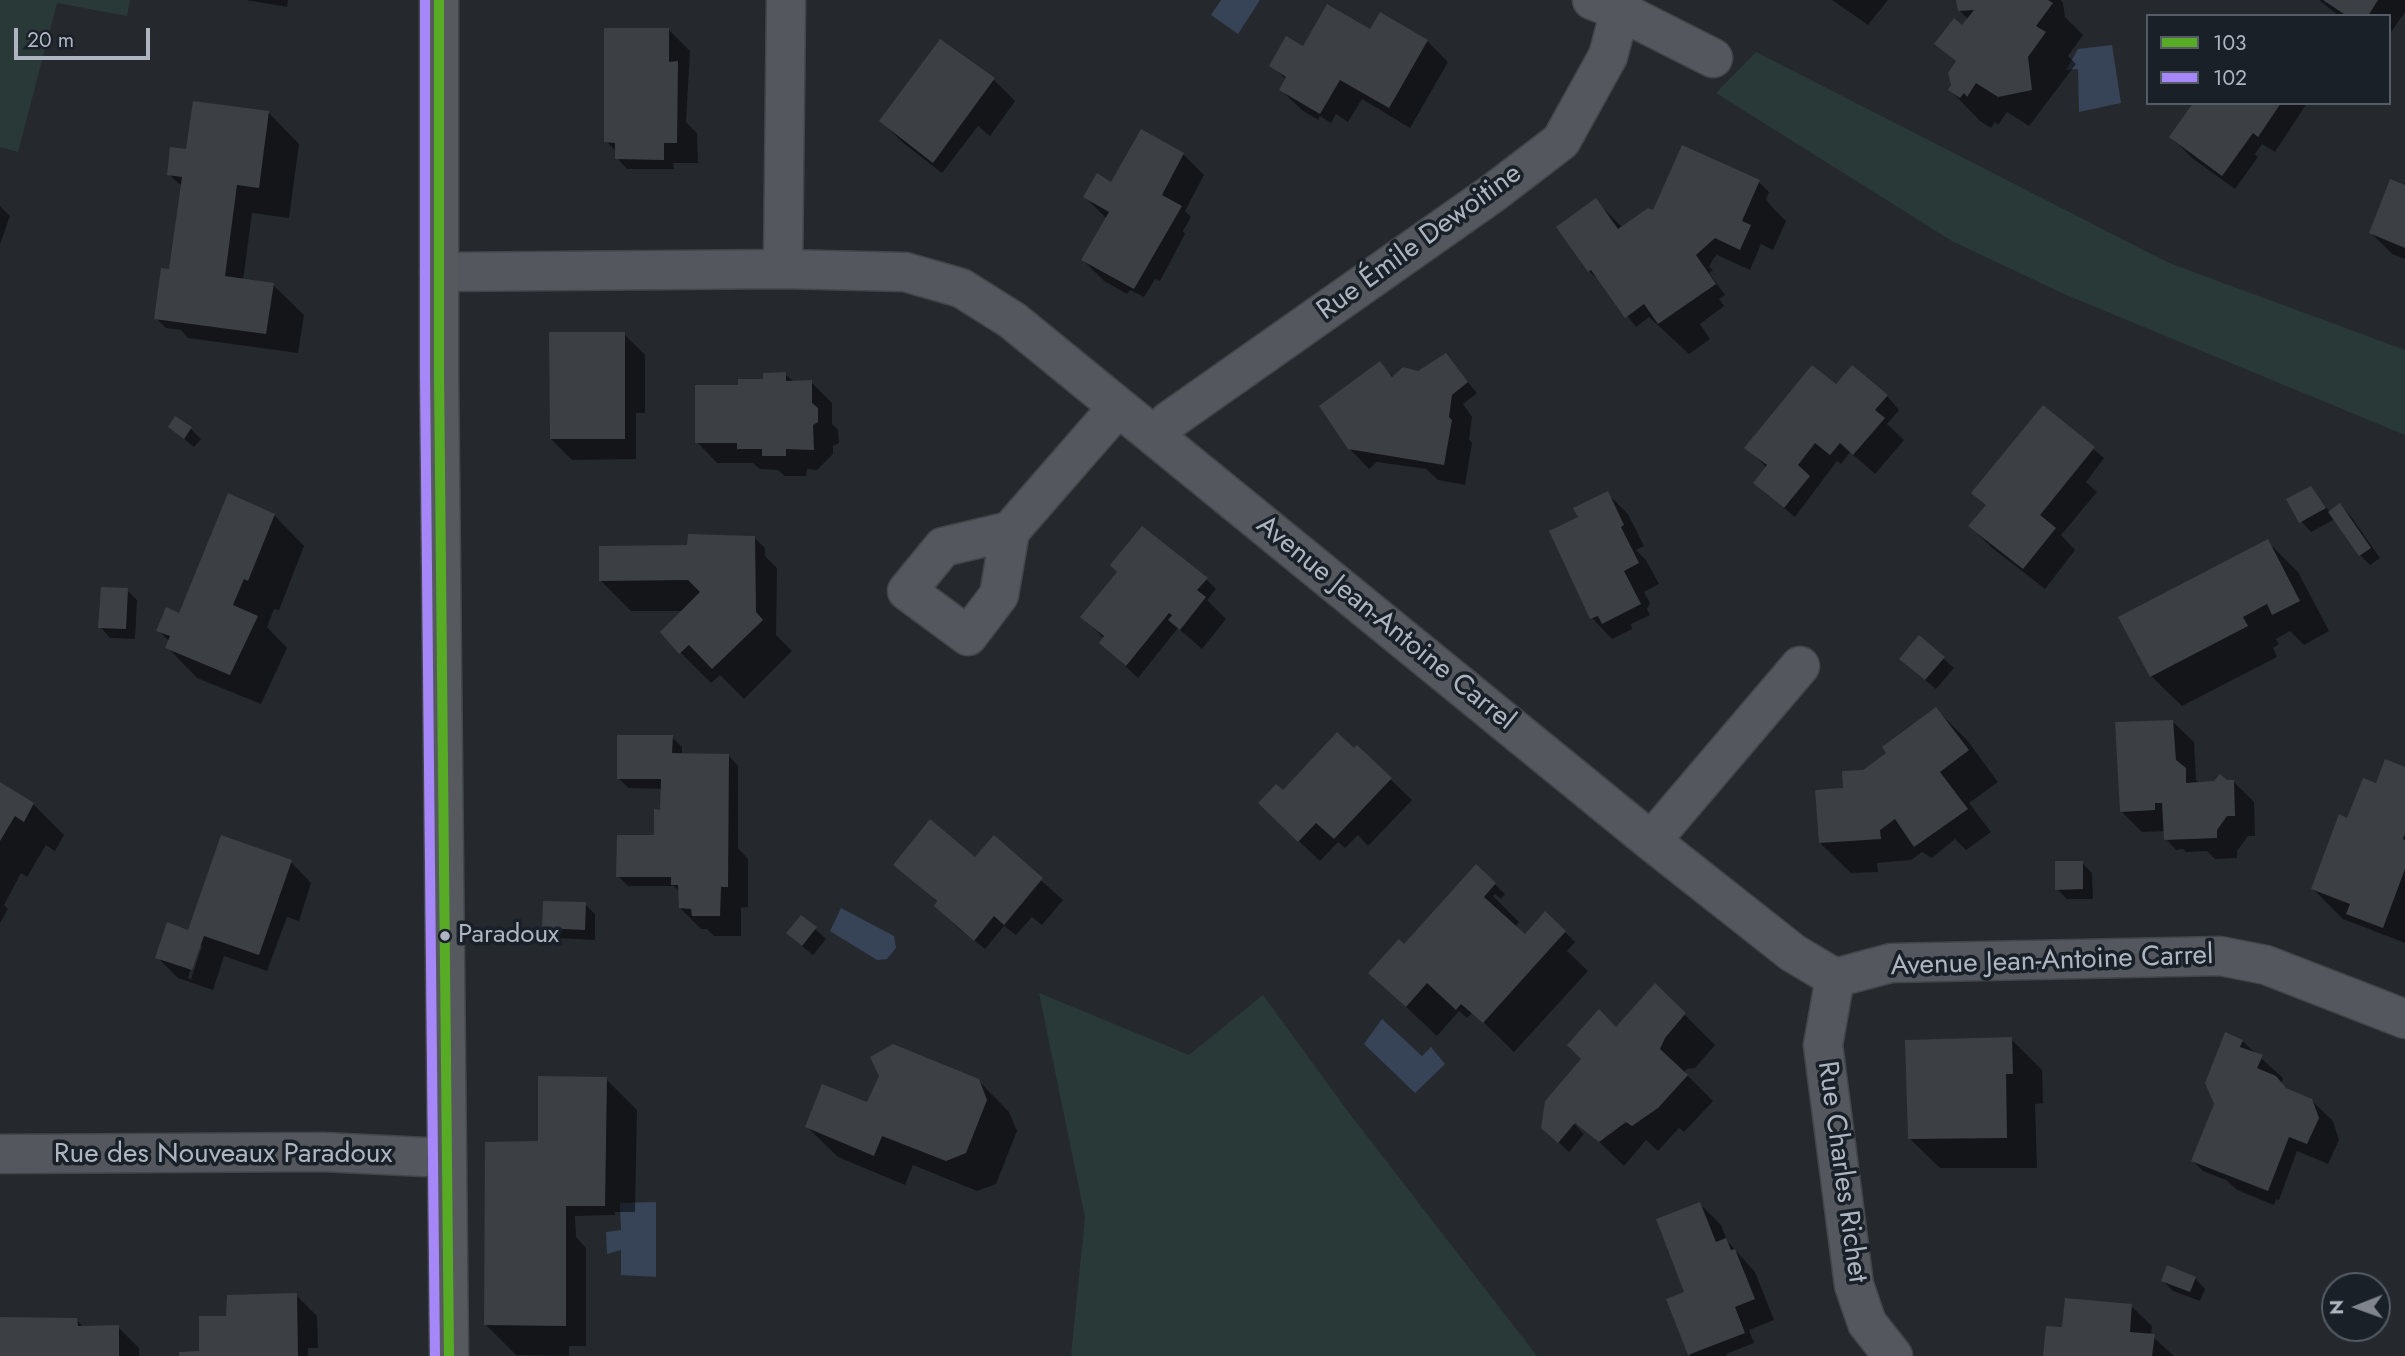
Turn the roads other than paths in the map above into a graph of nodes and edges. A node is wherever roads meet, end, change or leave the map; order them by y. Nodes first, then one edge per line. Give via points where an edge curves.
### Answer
1 (439, 0) edge
2 (786, 0) edge
3 (1612, 4) edge
4 (1713, 58) dead end
5 (783, 269) junction
6 (439, 272) junction
7 (1118, 407) junction
8 (1156, 437) junction
9 (1010, 531) dead end
10 (1800, 666) dead end
11 (1651, 841) junction
12 (1835, 978) junction
13 (2405, 1019) edge
14 (0, 1154) edge
15 (446, 1156) junction
16 (449, 1356) edge
17 (1893, 1356) edge

1 - 6 main road
2 - 5 street
3 - 4 street
3 - 8 street, Rue Émile Dewoitine via 1608,56 1561,141 1168,421
5 - 6 street, Avenue Jean-Antoine Carrel
5 - 7 street, Avenue Jean-Antoine Carrel via 905,272 961,288 1012,320
6 - 15 main road
7 - 8 street, Avenue Jean-Antoine Carrel
7 - 9 street
8 - 11 street, Avenue Jean-Antoine Carrel
10 - 11 street
11 - 12 street, Avenue Jean-Antoine Carrel via 1793,953
12 - 13 street, Avenue Jean-Antoine Carrel via 1891,962 2220,956 2266,965
12 - 17 street, Rue Charles Richet via 1823,1045 1854,1284 1867,1323
14 - 15 street, Rue des Nouveaux Paradoux
15 - 16 main road

